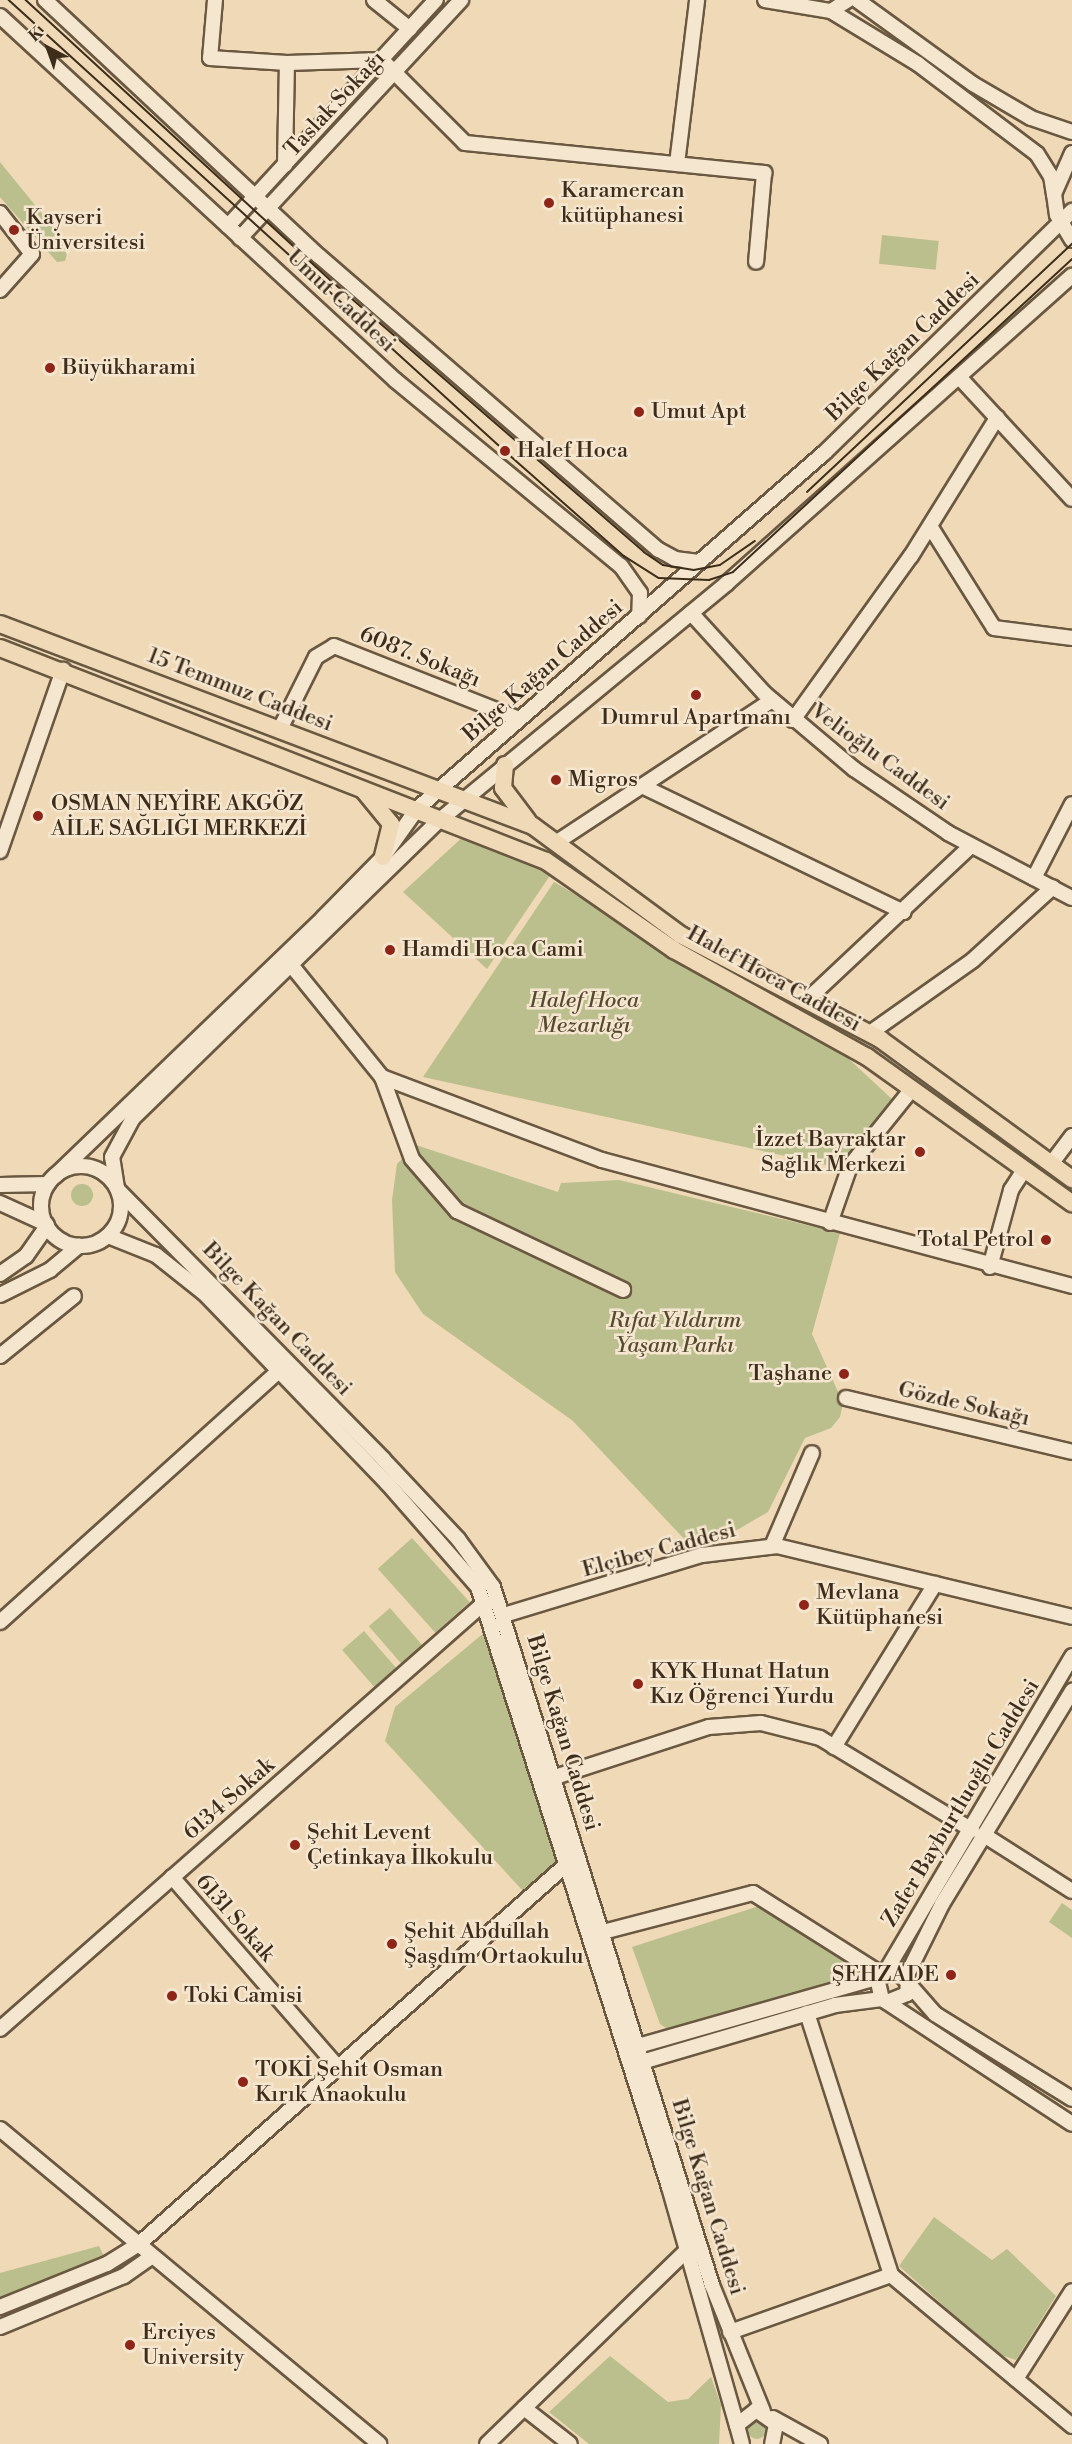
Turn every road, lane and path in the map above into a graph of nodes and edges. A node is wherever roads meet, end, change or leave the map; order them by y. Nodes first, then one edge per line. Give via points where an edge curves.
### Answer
1 (45, 0) edge
2 (215, 0) edge
3 (374, 0) edge
4 (436, 0) edge
5 (461, 0) edge
6 (697, 0) edge
7 (765, 0) edge
8 (848, 0) edge
9 (857, 0) edge
10 (833, 6) edge
11 (0, 16) edge
12 (410, 29) junction
13 (382, 60) junction
14 (287, 63) junction
15 (394, 72) junction
16 (1072, 132) edge
17 (1072, 153) edge
18 (677, 164) junction
19 (285, 165) junction
20 (1054, 194) junction
21 (254, 198) junction
22 (267, 209) junction
23 (1072, 211) edge
24 (0, 213) edge
25 (1060, 222) junction
26 (228, 226) junction
27 (240, 238) junction
28 (1072, 240) edge
29 (756, 262) dead end
30 (1072, 276) edge
31 (0, 290) edge
32 (959, 377) junction
33 (998, 418) junction
34 (1072, 499) edge
35 (930, 526) junction
36 (699, 562) junction
37 (692, 613) junction
38 (639, 616) junction
39 (0, 624) edge
40 (1072, 638) edge
41 (0, 648) edge
42 (63, 670) junction
43 (772, 700) junction
44 (519, 719) junction
45 (793, 720) junction
46 (280, 729) junction
47 (505, 765) junction
48 (359, 786) junction
49 (646, 788) junction
50 (439, 789) junction
51 (464, 798) junction
52 (1072, 804) edge
53 (417, 809) junction
54 (441, 819) junction
55 (533, 826) junction
56 (560, 840) junction
57 (971, 846) junction
58 (0, 851) edge
59 (383, 857) junction
60 (1034, 878) junction
61 (1053, 887) junction
62 (1072, 898) edge
63 (904, 912) junction
64 (292, 966) junction
65 (808, 999) junction
66 (870, 1033) junction
67 (382, 1077) junction
68 (912, 1089) junction
69 (1072, 1136) edge
70 (1051, 1164) junction
71 (1024, 1170) junction
72 (1072, 1179) edge
73 (51, 1180) junction
74 (0, 1185) edge
75 (118, 1189) junction
76 (0, 1203) edge
77 (1072, 1203) edge
78 (830, 1223) junction
79 (46, 1225) junction
80 (108, 1236) junction
81 (79, 1246) junction
82 (990, 1267) junction
83 (0, 1274) edge
84 (1072, 1286) edge
85 (623, 1290) dead end
86 (0, 1295) edge
87 (74, 1296) dead end
88 (0, 1356) edge
89 (280, 1370) junction
90 (846, 1398) dead end
91 (1072, 1452) edge
92 (812, 1454) dead end
93 (772, 1546) junction
94 (935, 1584) junction
95 (485, 1602) junction
96 (504, 1615) junction
97 (1072, 1617) edge
98 (0, 1622) edge
99 (1072, 1656) edge
100 (1072, 1691) edge
101 (834, 1747) junction
102 (555, 1777) junction
103 (978, 1833) junction
104 (567, 1864) junction
105 (172, 1877) junction
106 (1072, 1891) edge
107 (603, 1932) junction
108 (881, 1974) junction
109 (907, 1980) junction
110 (884, 2001) junction
111 (807, 2013) junction
112 (0, 2029) edge
113 (632, 2048) junction
114 (637, 2063) junction
115 (338, 2067) junction
116 (1072, 2099) edge
117 (1072, 2124) edge
118 (0, 2129) edge
119 (139, 2244) junction
120 (688, 2249) junction
121 (151, 2257) junction
122 (891, 2275) junction
123 (1072, 2290) edge
124 (0, 2307) edge
125 (0, 2326) edge
126 (730, 2332) junction
127 (1016, 2379) junction
128 (524, 2408) junction
129 (768, 2415) junction
130 (1072, 2426) edge
131 (738, 2437) edge
132 (379, 2444) edge
133 (487, 2444) edge
134 (570, 2444) edge
135 (772, 2444) edge
136 (820, 2444) edge

1 - 21 street, Umut Caddesi
2 - 14 street via 210,58
3 - 12 street
4 - 12 street, Taslak Sokağı
5 - 15 street, Taslak Sokağı
6 - 18 street
7 - 10 street
8 - 10 street
9 - 16 street via 973,84 1031,118
10 - 20 street via 1018,137 1047,168
11 - 26 street, Umut Caddesi
12 - 13 street, Taslak Sokağı
13 - 14 street
13 - 15 street
13 - 19 street, Taslak Sokağı
14 - 19 street
15 - 18 street via 465,144
15 - 22 street, Taslak Sokağı
17 - 20 street
18 - 29 street via 764,172
19 - 21 street, Taslak Sokağı
20 - 25 street
21 - 22 street, Umut Caddesi
21 - 26 street, Taslak Sokağı
22 - 27 street, Taslak Sokağı
22 - 36 street, Umut Caddesi via 659,550 675,559
23 - 25 street, Bilge Kağan Caddesi
24 - 31 street via 32,254
25 - 28 street
25 - 36 street, Bilge Kağan Caddesi via 831,446
26 - 27 street, Umut Caddesi
27 - 38 street, Umut Caddesi via 395,380 621,566 640,593
30 - 32 street, Bilge Kağan Caddesi
32 - 33 street
32 - 37 street, Bilge Kağan Caddesi
33 - 34 street
33 - 35 street
35 - 40 street via 994,628
35 - 45 street
36 - 38 street, Bilge Kağan Caddesi
37 - 43 street, Velioğlu Caddesi
37 - 47 street, Bilge Kağan Caddesi
38 - 44 street, Bilge Kağan Caddesi
39 - 46 main road, 15 Temmuz Caddesi
41 - 42 main road, 15 Temmuz Caddesi
42 - 48 main road, 15 Temmuz Caddesi
42 - 58 street
43 - 45 street, Velioğlu Caddesi
43 - 49 street
44 - 46 street, 6087. Sokağı via 334,646 316,657
44 - 50 street, Bilge Kağan Caddesi
45 - 57 street, Velioğlu Caddesi via 885,792
46 - 50 main road, 15 Temmuz Caddesi
47 - 51 street, Bilge Kağan Caddesi
47 - 55 main road via 507,797
48 - 53 main road, 15 Temmuz Caddesi
48 - 59 main road via 391,824
49 - 56 street
49 - 63 street
50 - 51 main road, 15 Temmuz Caddesi
50 - 53 street, Bilge Kağan Caddesi
51 - 54 street, Bilge Kağan Caddesi
51 - 55 main road, Halef Hoca Caddesi
52 - 60 street
53 - 54 main road, 15 Temmuz Caddesi
53 - 59 street, Bilge Kağan Caddesi
54 - 64 street, Bilge Kağan Caddesi
54 - 68 main road, Halef Hoca Caddesi via 546,861 674,950 802,1017
55 - 56 main road, Halef Hoca Caddesi
56 - 65 main road, Halef Hoca Caddesi via 681,934
57 - 60 street, Velioğlu Caddesi
57 - 63 street
59 - 73 street, Bilge Kağan Caddesi
60 - 61 street, Velioğlu Caddesi
61 - 62 street, Velioğlu Caddesi
61 - 66 street via 973,960
63 - 65 street
64 - 67 street
64 - 75 street, Bilge Kağan Caddesi via 124,1129 112,1157
65 - 66 main road, Halef Hoca Caddesi
66 - 70 main road, Halef Hoca Caddesi
67 - 78 street via 602,1160
67 - 85 street via 412,1159 469,1222
68 - 71 main road, Halef Hoca Caddesi
68 - 78 street via 850,1166
69 - 70 street
70 - 72 main road, Halef Hoca Caddesi
71 - 77 main road, Halef Hoca Caddesi
71 - 82 street via 1011,1190
73 - 74 street
73 - 75 street via 84,1166 103,1172
73 - 79 street via 41,1204
75 - 80 street via 120,1218
75 - 96 street, Bilge Kağan Caddesi via 458,1539 487,1576
76 - 79 street
78 - 82 street
79 - 81 street via 59,1240
79 - 83 street via 26,1256
80 - 81 street
80 - 89 street, Bilge Kağan Caddesi via 140,1246 172,1266
81 - 86 street via 50,1270
82 - 84 street
87 - 88 street
89 - 95 street, Bilge Kağan Caddesi via 460,1562
89 - 98 street
90 - 91 street, Gözde Sokağı
92 - 93 street
93 - 94 street, Elçibey Caddesi
93 - 96 street, Elçibey Caddesi via 702,1555
94 - 97 street, Elçibey Caddesi
94 - 101 street
95 - 104 street, Bilge Kağan Caddesi
95 - 105 street, 6134 Sokak
96 - 102 street, Bilge Kağan Caddesi
99 - 103 street, Zafer Bayburtluoğlu Caddesi
100 - 103 street, Zafer Bayburtluoğlu Caddesi
101 - 102 street via 785,1727 738,1722
101 - 103 street
102 - 107 street, Bilge Kağan Caddesi
103 - 106 street
103 - 108 street, Zafer Bayburtluoğlu Caddesi
103 - 109 street, Zafer Bayburtluoğlu Caddesi
104 - 113 street, Bilge Kağan Caddesi
104 - 115 street
105 - 112 street, 6134 Sokak
105 - 115 street, 6131 Sokak
107 - 108 street via 753,1893
107 - 113 street, Bilge Kağan Caddesi
108 - 109 street
108 - 110 street
108 - 113 street
109 - 110 street, Zafer Bayburtluoğlu Caddesi via 903,1998
109 - 116 street via 936,2014
110 - 111 street
110 - 117 street
111 - 114 street
111 - 122 street
113 - 114 street, Bilge Kağan Caddesi
114 - 120 street, Bilge Kağan Caddesi
114 - 126 street, Bilge Kağan Caddesi
115 - 119 street
118 - 119 street
119 - 121 street
119 - 124 street via 107,2264
120 - 128 street
120 - 131 street, Bilge Kağan Caddesi
121 - 125 street via 124,2276
121 - 132 street
122 - 126 street
122 - 127 street
123 - 127 street
126 - 129 street, Bilge Kağan Caddesi
127 - 130 street
128 - 133 street
128 - 134 street
129 - 131 street via 745,2414
129 - 135 street via 777,2430
129 - 136 street

